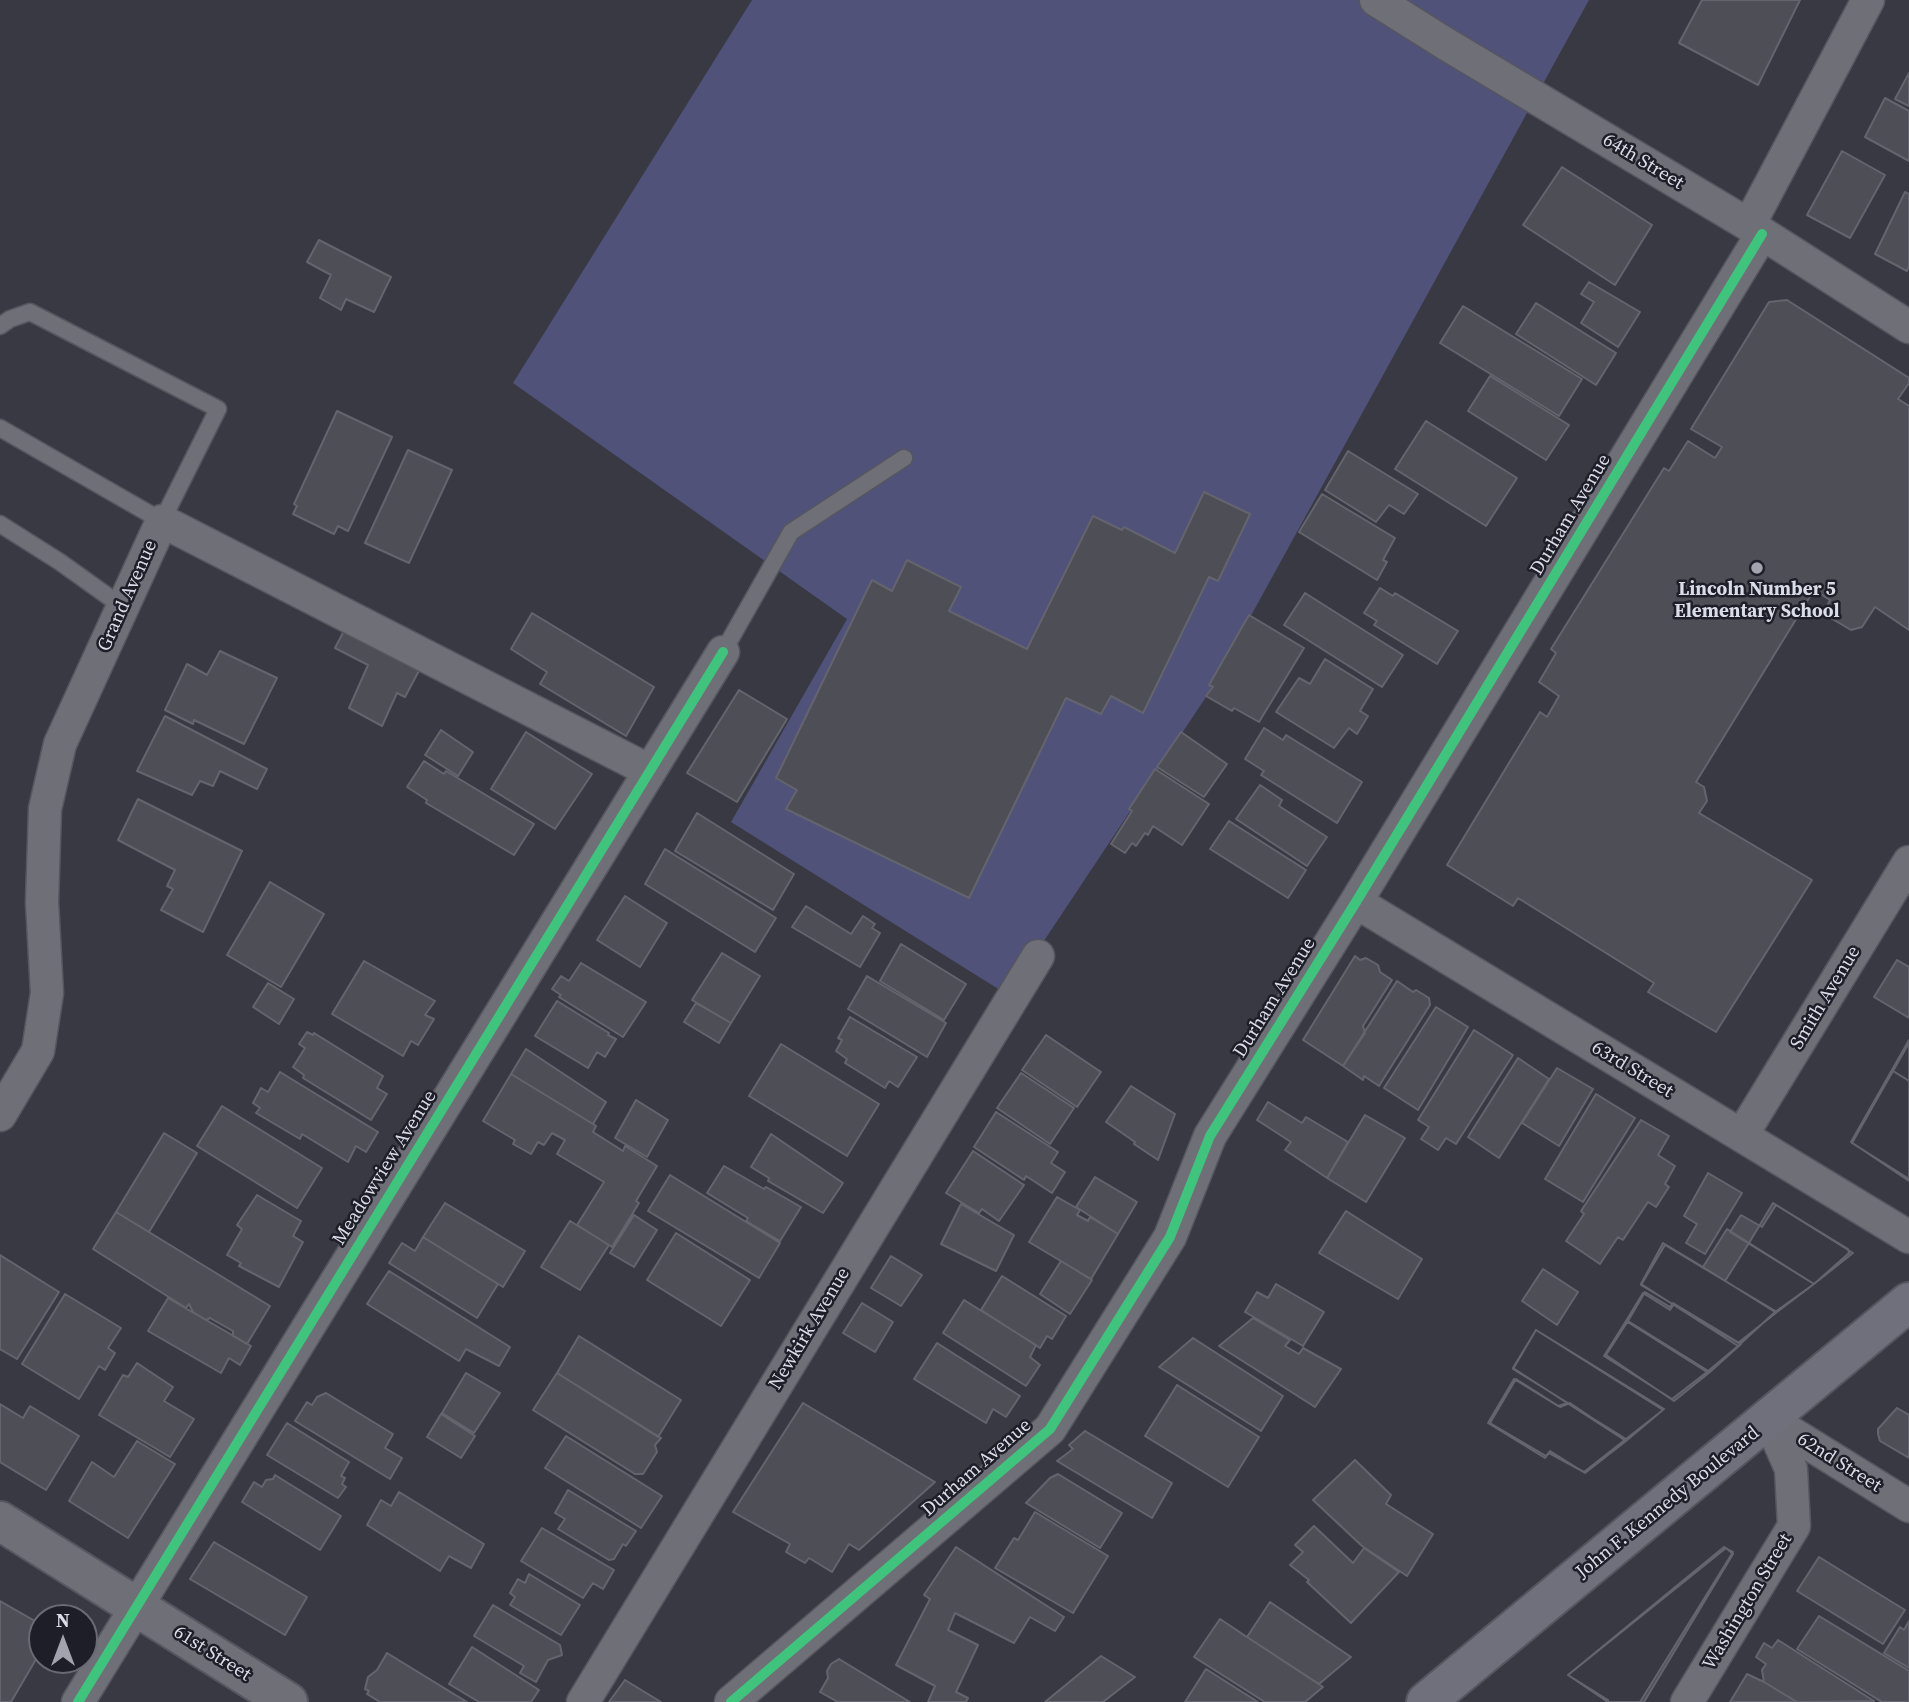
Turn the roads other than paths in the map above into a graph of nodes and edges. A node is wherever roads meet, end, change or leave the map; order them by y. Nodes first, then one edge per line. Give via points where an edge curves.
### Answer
1 (1376, 0) edge
2 (1868, 0) edge
3 (1756, 230) junction
4 (0, 326) edge
5 (1909, 327) edge
6 (0, 428) edge
7 (904, 458) dead end
8 (162, 521) junction
9 (0, 524) edge
10 (123, 607) junction
11 (723, 652) joint
12 (650, 771) junction
13 (1909, 862) edge
14 (1356, 902) junction
15 (1038, 957) dead end
16 (0, 1115) edge
17 (1742, 1135) junction
18 (1909, 1237) edge
19 (1909, 1302) edge
20 (1769, 1419) junction
21 (1909, 1506) edge
22 (0, 1521) edge
23 (136, 1606) junction
24 (78, 1702) edge
25 (288, 1702) edge
26 (583, 1702) edge
27 (732, 1702) edge
28 (1426, 1702) edge
29 (1687, 1702) edge

1 - 3 street, 64th Street
2 - 3 street, Durham Avenue
3 - 5 street, 64th Street
3 - 14 street, Durham Avenue
4 - 8 lane via 30,312 218,409
6 - 8 lane
7 - 11 lane via 791,532
8 - 10 street, Grand Avenue
8 - 12 street, Grand Avenue
9 - 10 lane
10 - 16 street, Grand Avenue via 60,744 45,809 42,902 47,993 38,1051
11 - 12 street, Meadowview Avenue
12 - 23 street, Meadowview Avenue
13 - 17 street, Smith Avenue
14 - 17 street, 63rd Street
14 - 27 street, Durham Avenue via 1210,1136 1170,1237 1050,1429
15 - 26 street, Newkirk Avenue
17 - 18 street, 63rd Street
19 - 20 main road, John F. Kennedy Boulevard
20 - 21 street, 62nd Street
20 - 28 main road, John F. Kennedy Boulevard
20 - 29 street, Washington Street via 1791,1469 1794,1526
22 - 23 street, 61st Street
23 - 24 street, Meadowview Avenue
23 - 25 street, 61st Street

